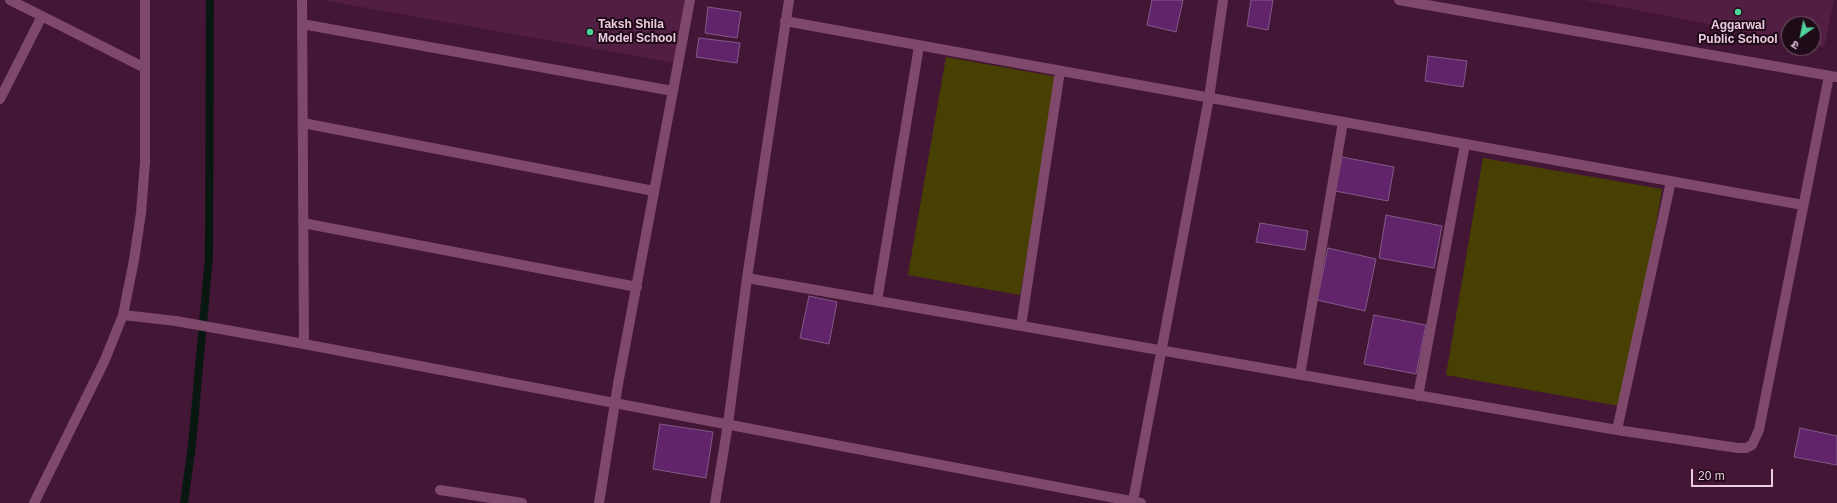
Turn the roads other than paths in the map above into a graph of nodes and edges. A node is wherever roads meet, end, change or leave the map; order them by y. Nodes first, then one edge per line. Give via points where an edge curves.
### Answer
1 (10, 0) edge
2 (145, 0) edge
3 (302, 0) edge
4 (690, 0) edge
5 (789, 0) edge
6 (1223, 0) edge
7 (1399, 0) edge
8 (42, 16) junction
9 (785, 21) junction
10 (302, 24) junction
11 (919, 46) junction
12 (145, 68) junction
13 (1060, 71) junction
14 (1833, 77) edge
15 (673, 90) junction
16 (1209, 98) junction
17 (0, 99) edge
18 (1343, 122) junction
19 (303, 123) junction
20 (1465, 144) junction
21 (1671, 181) junction
22 (654, 191) junction
23 (1803, 205) junction
24 (304, 223) junction
25 (747, 278) junction
26 (637, 287) junction
27 (877, 301) junction
28 (123, 315) junction
29 (1020, 326) junction
30 (304, 344) junction
31 (1163, 351) junction
32 (1300, 375) junction
33 (1418, 396) junction
34 (615, 403) junction
35 (728, 424) junction
36 (1616, 430) junction
37 (440, 490) dead end
38 (1137, 502) edge
39 (34, 503) edge
40 (522, 503) edge
41 (598, 503) edge
42 (715, 503) edge

1 - 8 street
2 - 12 street
3 - 10 street
4 - 15 street
5 - 9 street
6 - 16 street
7 - 14 street
8 - 12 street
8 - 17 street
9 - 11 street
9 - 25 street
10 - 15 street
10 - 19 street
11 - 13 street
11 - 27 street
12 - 28 street via 145,162 141,213
13 - 16 street
13 - 29 street
14 - 23 street
15 - 22 street
16 - 18 street
16 - 31 street
18 - 20 street
18 - 32 street
19 - 22 street
19 - 24 street
20 - 21 street
20 - 33 street
21 - 23 street
21 - 36 street
22 - 26 street
23 - 36 street via 1759,430 1752,445 1738,448
24 - 26 street
24 - 30 street
25 - 27 street
25 - 35 street
26 - 34 street
27 - 29 street
28 - 30 street via 176,321
28 - 39 street via 104,362
29 - 31 street
30 - 34 street
31 - 32 street
31 - 38 street
32 - 33 street
33 - 36 street
34 - 35 street
34 - 41 street
35 - 38 street
35 - 42 street
37 - 40 street

